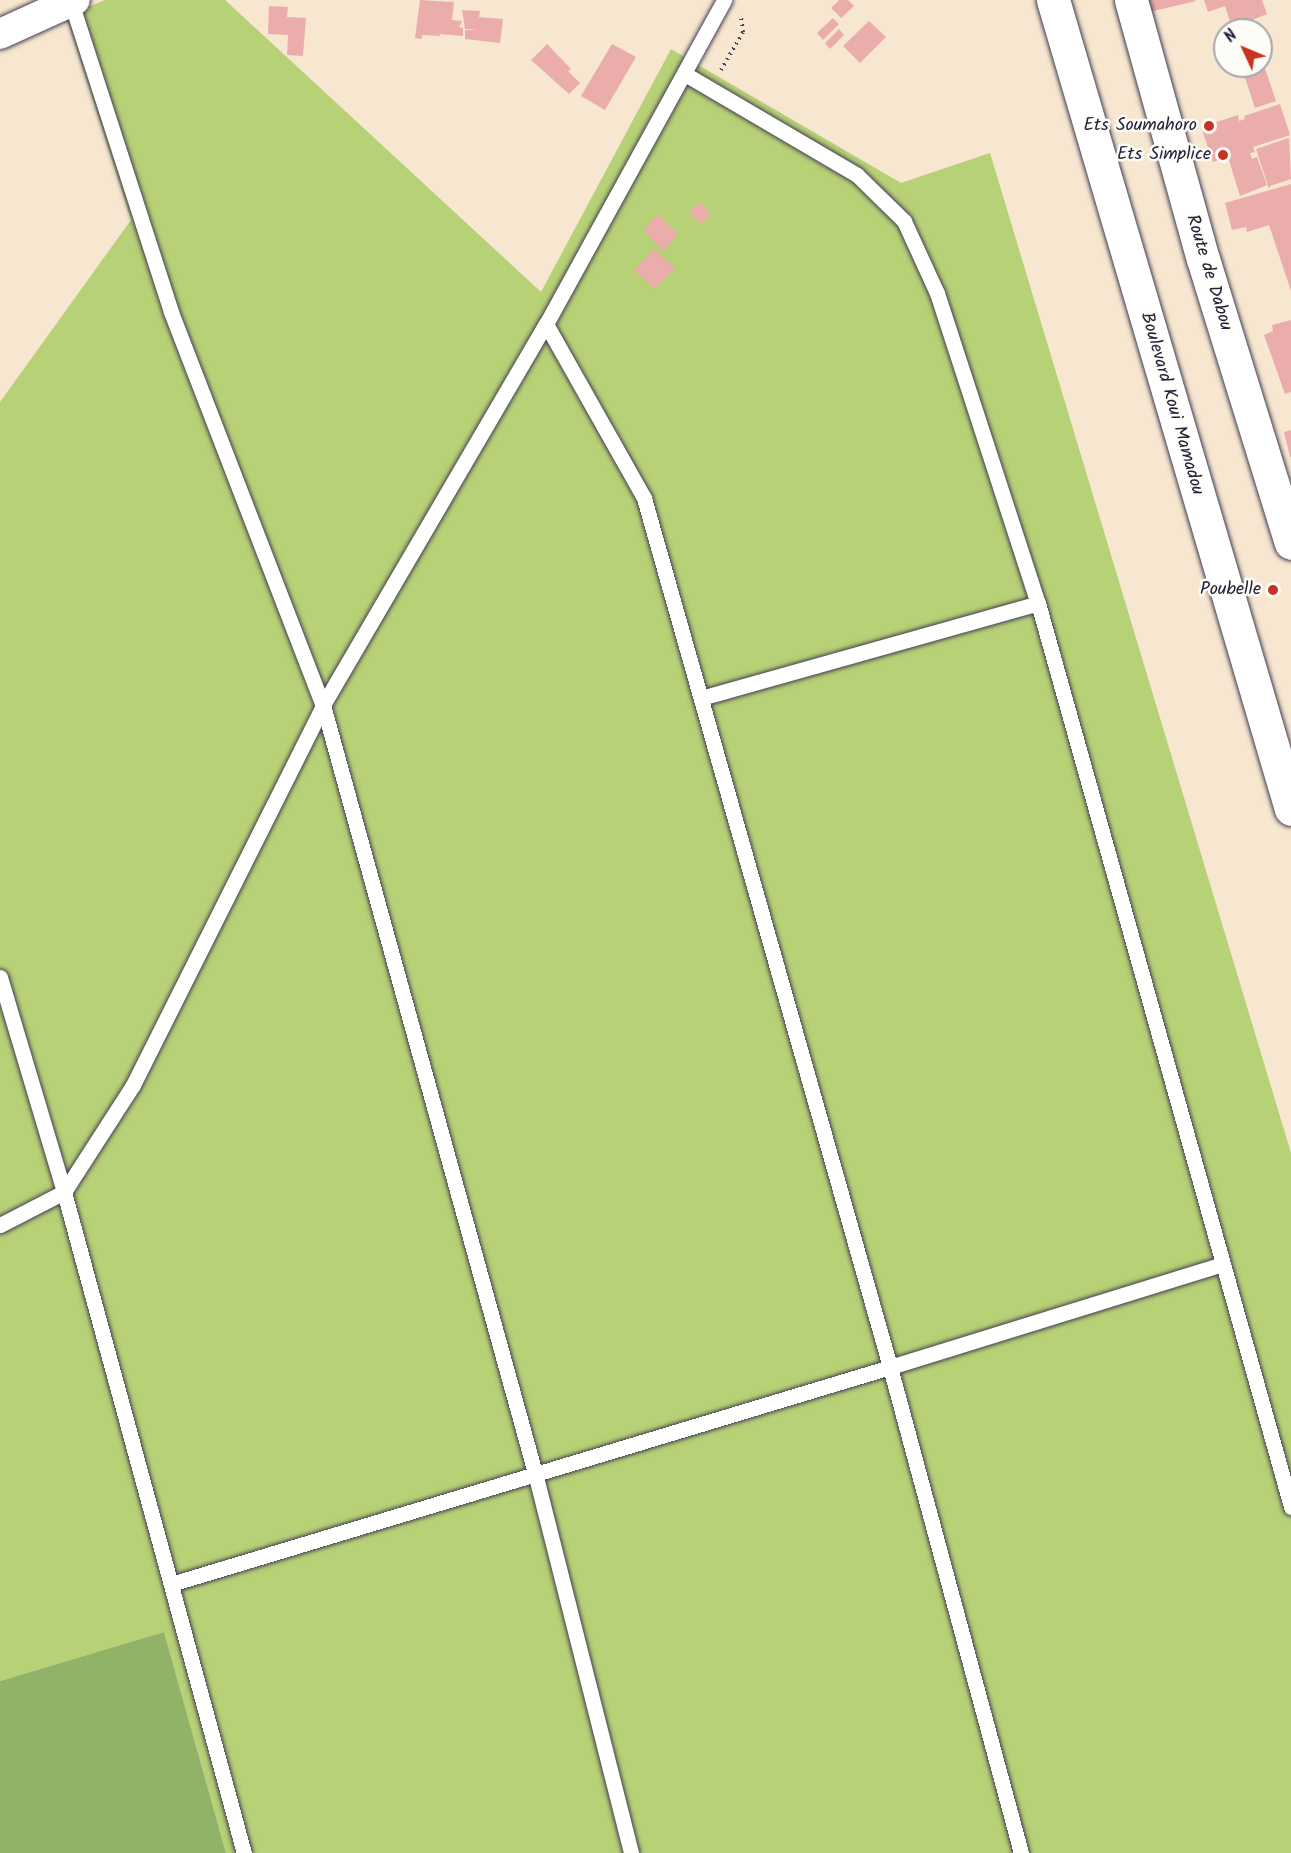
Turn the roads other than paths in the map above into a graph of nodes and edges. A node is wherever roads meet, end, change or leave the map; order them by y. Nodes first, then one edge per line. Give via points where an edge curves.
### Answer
1 (724, 0) edge
2 (1053, 0) edge
3 (1131, 0) edge
4 (73, 1) edge
5 (0, 34) edge
6 (685, 74) junction
7 (546, 324) junction
8 (1291, 543) edge
9 (1038, 603) junction
10 (701, 698) junction
11 (323, 705) junction
12 (1291, 808) edge
13 (0, 977) edge
14 (64, 1192) junction
15 (0, 1225) edge
16 (1222, 1264) junction
17 (890, 1367) junction
18 (535, 1473) junction
19 (1291, 1507) edge
20 (171, 1584) junction
21 (244, 1853) edge
22 (631, 1853) edge
23 (1021, 1853) edge

1 - 6 lane
2 - 12 main road, Boulevard Koui Mamadou
3 - 8 main road, Route de Dabou via 1203,259
4 - 5 street
4 - 11 lane via 171,312
6 - 7 lane
6 - 9 lane via 857,175 904,221 937,293
7 - 10 lane via 645,498
7 - 11 lane
9 - 10 lane
9 - 16 lane
10 - 17 lane
11 - 14 lane via 133,1085
11 - 18 lane
13 - 14 lane
14 - 15 lane
14 - 20 lane
16 - 17 lane
16 - 19 lane
17 - 18 lane
17 - 23 lane
18 - 20 lane
18 - 22 lane
20 - 21 lane

